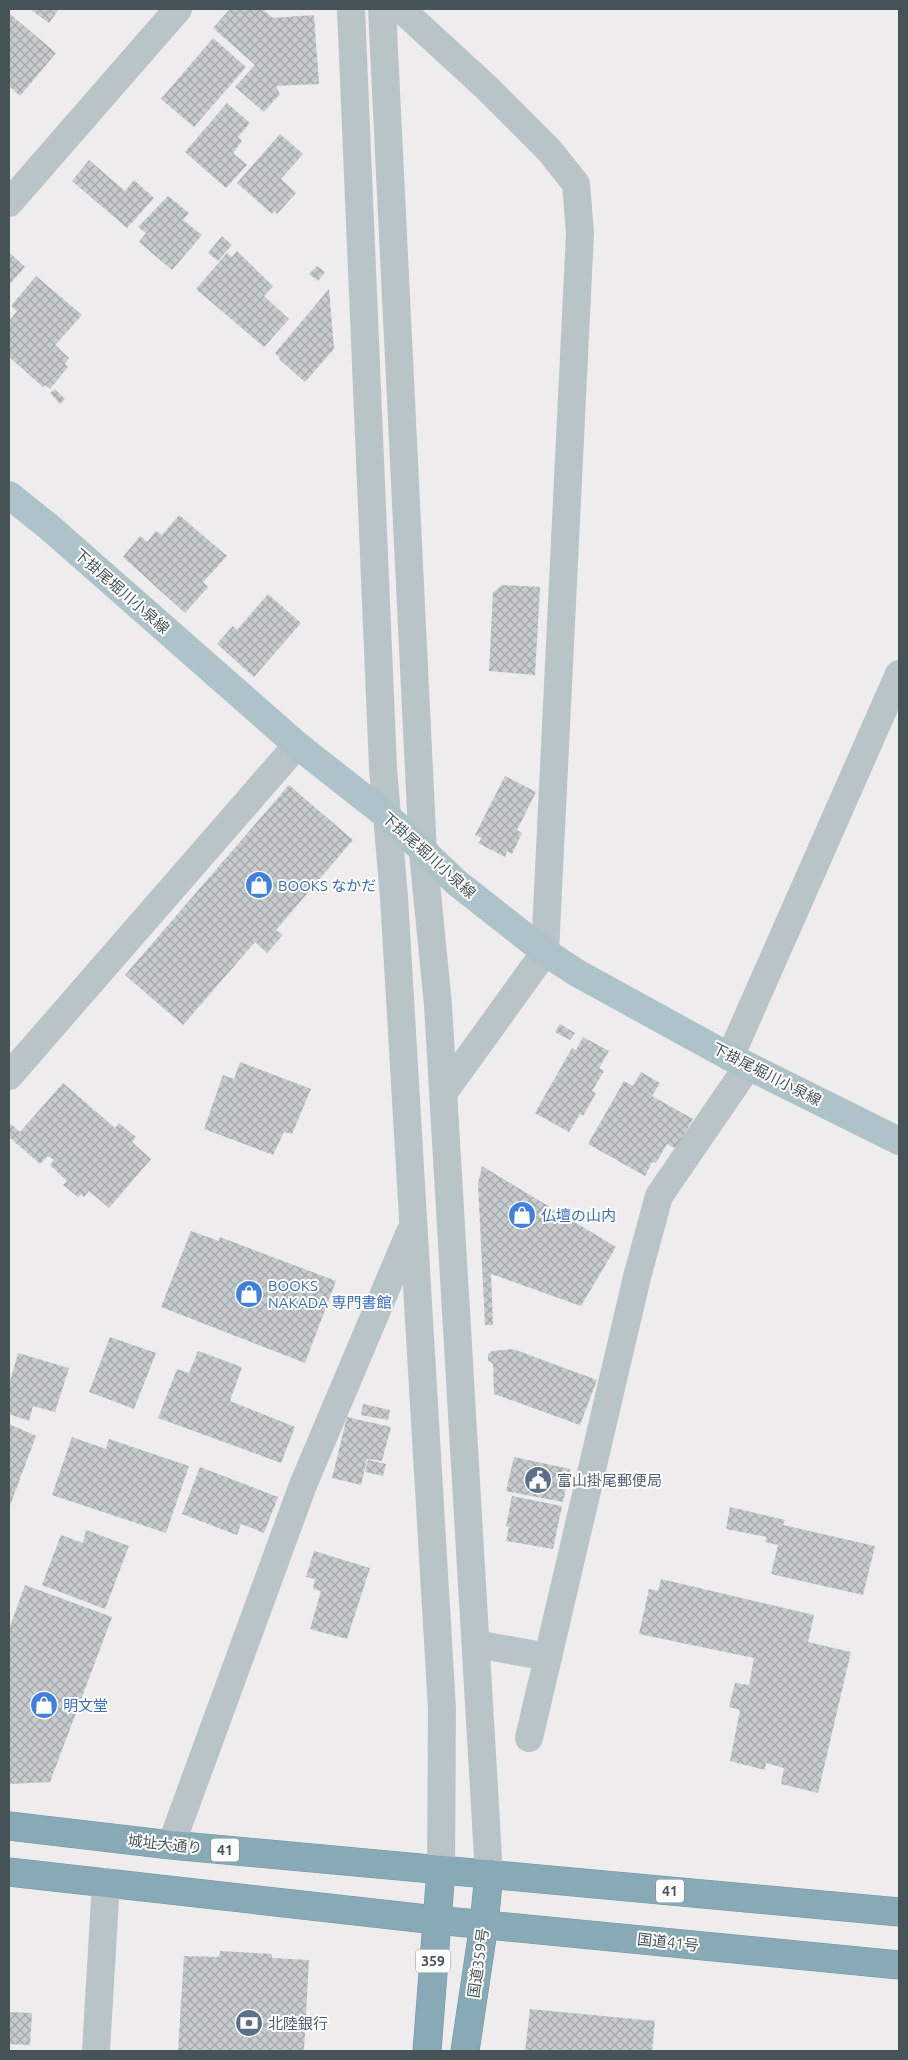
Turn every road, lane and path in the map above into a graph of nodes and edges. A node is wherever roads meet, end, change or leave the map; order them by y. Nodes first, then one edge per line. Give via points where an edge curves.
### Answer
1 (178, 9) edge
2 (351, 9) edge
3 (382, 9) edge
4 (401, 9) edge
5 (9, 203) edge
6 (9, 495) edge
7 (899, 674) edge
8 (297, 745) junction
9 (386, 815) junction
10 (423, 853) junction
11 (545, 952) junction
12 (739, 1061) junction
13 (9, 1076) edge
14 (444, 1092) junction
15 (899, 1140) edge
16 (412, 1227) junction
17 (476, 1644) junction
18 (548, 1657) junction
19 (529, 1738) dead end
20 (9, 1826) edge
21 (171, 1845) junction
22 (441, 1870) junction
23 (9, 1872) edge
24 (489, 1874) junction
25 (106, 1882) junction
26 (899, 1912) edge
27 (436, 1920) junction
28 (484, 1924) junction
29 (899, 1965) edge
30 (96, 2051) edge
31 (427, 2051) edge
32 (465, 2051) edge

1 - 5 street
2 - 9 street
3 - 10 street
4 - 11 street via 549,150 576,184 580,232
6 - 8 main road, 下掛尾堀川小泉線
7 - 12 street
8 - 9 main road, 下掛尾堀川小泉線
8 - 13 street
9 - 10 main road, 下掛尾堀川小泉線
9 - 16 street via 394,897
10 - 11 main road, 下掛尾堀川小泉線
10 - 14 street
11 - 12 main road, 下掛尾堀川小泉線 via 577,973
11 - 14 street
12 - 15 main road, 下掛尾堀川小泉線
12 - 18 street via 659,1196 634,1287
14 - 17 street
16 - 21 street via 303,1485
16 - 22 street via 442,1709
17 - 18 street
17 - 24 street
18 - 19 street
20 - 21 highway, 城址大通り / 41
21 - 22 highway, 城址大通り / 41
22 - 24 highway, 41
22 - 27 highway, 359
23 - 25 highway
24 - 26 highway, 41
24 - 28 highway, 国道359号
25 - 27 highway
25 - 30 street
27 - 28 highway, 国道41号
27 - 31 highway, 359
28 - 29 highway, 国道41号
28 - 32 highway, 国道359号

